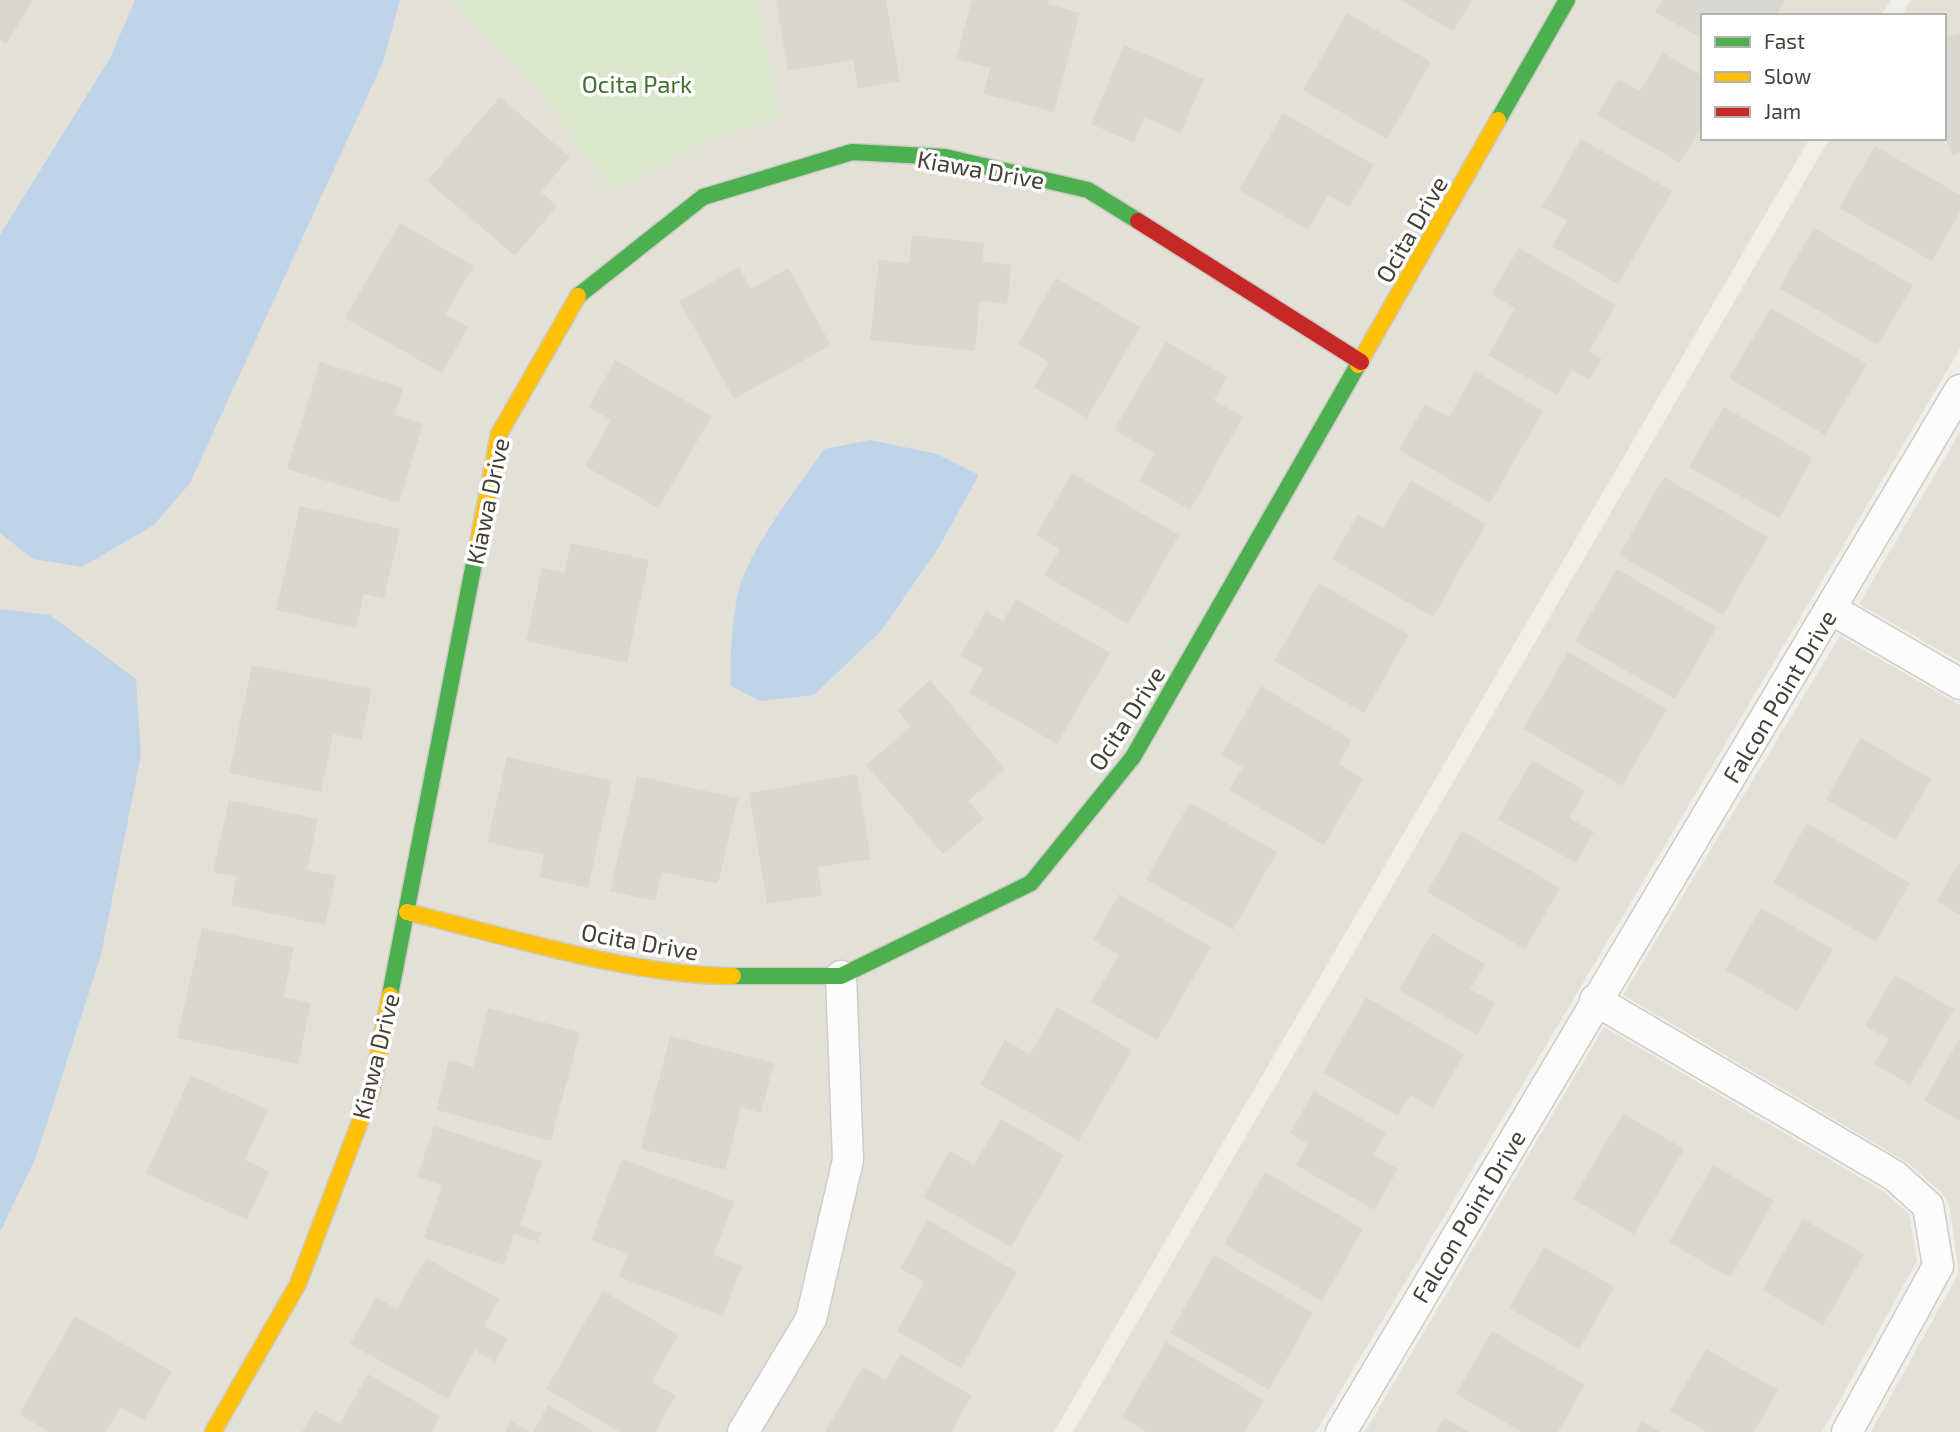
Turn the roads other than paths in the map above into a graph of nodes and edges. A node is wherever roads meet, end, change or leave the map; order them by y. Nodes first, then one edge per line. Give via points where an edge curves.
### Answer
1 (1567, 0) edge
2 (1361, 362) junction
3 (1960, 390) edge
4 (1831, 609) junction
5 (1960, 684) edge
6 (407, 912) junction
7 (841, 976) junction
8 (1595, 1000) junction
9 (213, 1432) edge
10 (743, 1432) edge
11 (1341, 1432) edge
12 (1847, 1432) edge

1 - 2 street, Ocita Drive
2 - 6 street, Kiawa Drive via 1088,190 945,157 852,152 703,197 579,294 499,434
2 - 7 street, Ocita Drive via 1133,757 1031,883
3 - 4 street, Falcon Point Drive
4 - 5 street
4 - 8 street, Falcon Point Drive
6 - 7 street, Ocita Drive via 596,958 707,976
6 - 9 street, Kiawa Drive via 371,1093 298,1284
7 - 10 street via 848,1160 811,1320
8 - 11 street, Falcon Point Drive
8 - 12 street via 1895,1176 1928,1206 1938,1266

